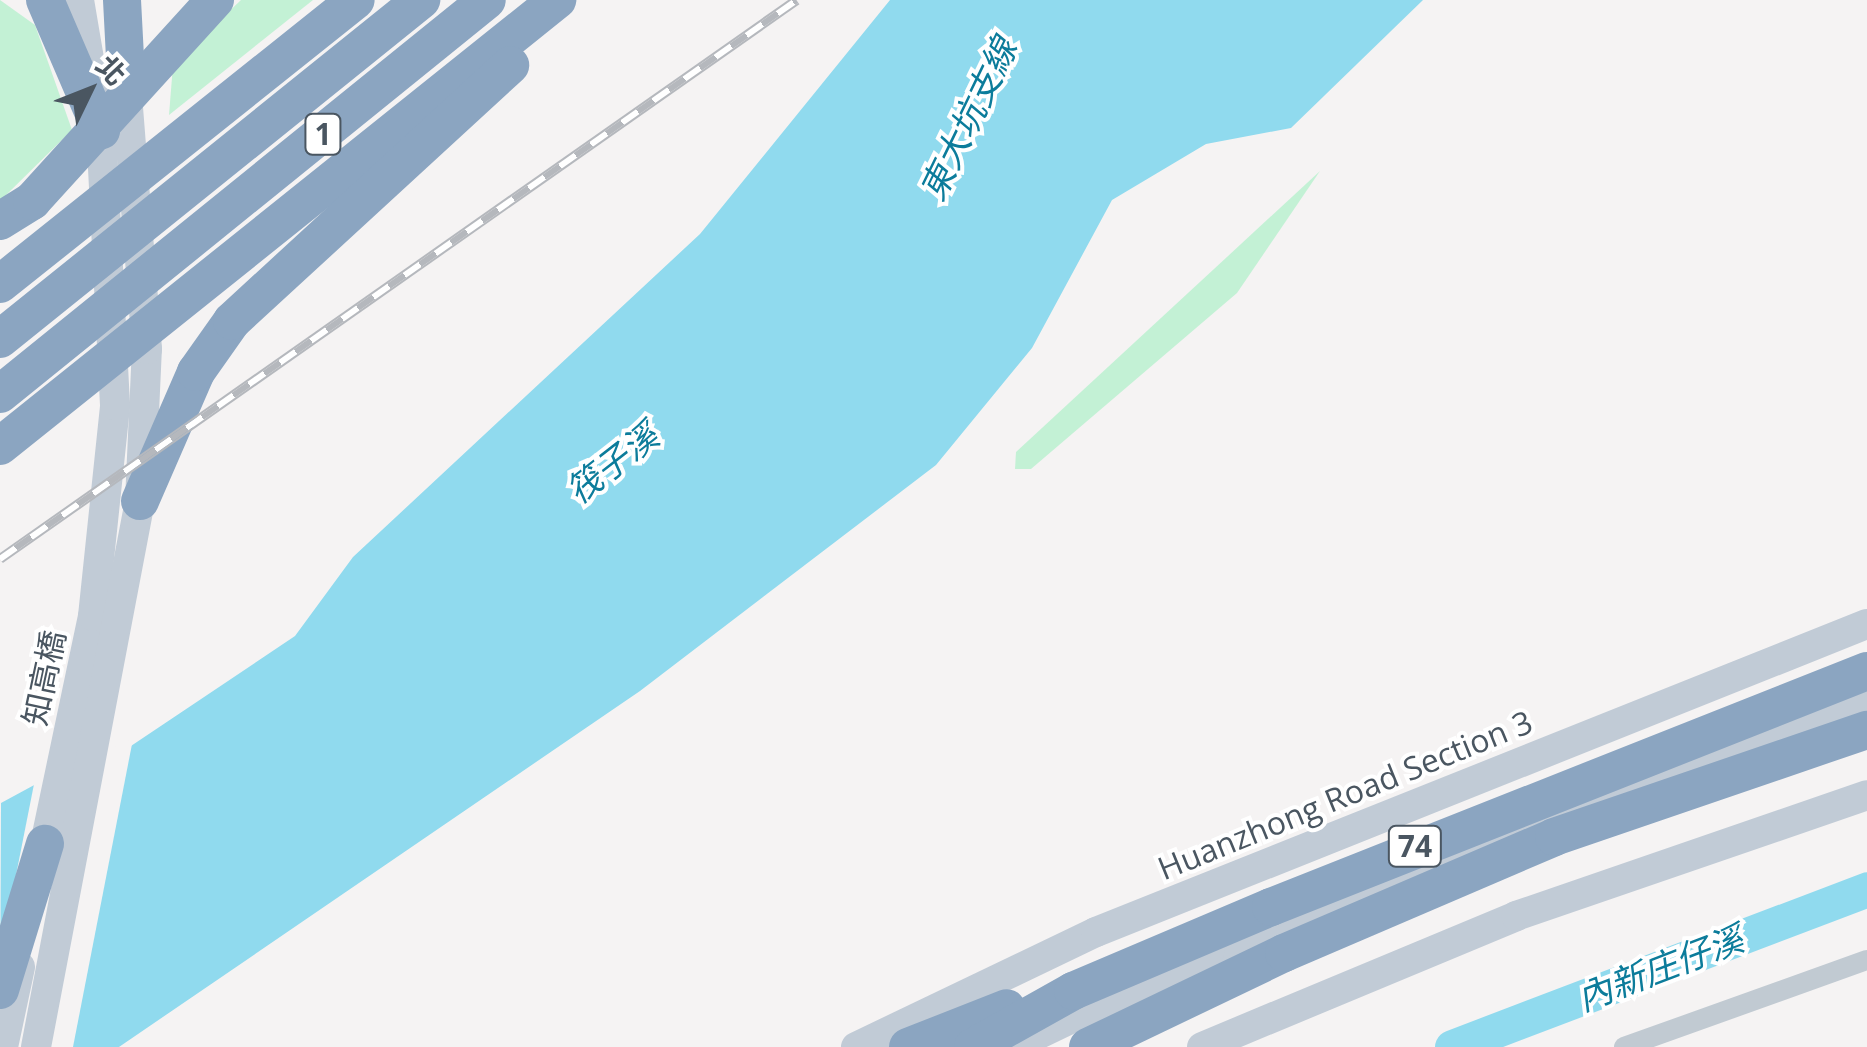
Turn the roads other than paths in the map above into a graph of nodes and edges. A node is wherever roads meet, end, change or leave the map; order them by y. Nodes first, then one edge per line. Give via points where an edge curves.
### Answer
1 (45, 0) edge
2 (79, 0) edge
3 (110, 0) edge
4 (122, 0) edge
5 (215, 0) edge
6 (356, 0) edge
7 (421, 0) edge
8 (487, 0) edge
9 (556, 0) edge
10 (576, 0) edge
11 (126, 76) junction
12 (100, 130) junction
13 (0, 221) edge
14 (0, 284) edge
15 (0, 339) edge
16 (0, 394) edge
17 (0, 446) edge
18 (140, 500) junction
19 (104, 621) junction
20 (1867, 624) edge
21 (1867, 671) edge
22 (1867, 691) edge
23 (1867, 704) edge
24 (1867, 730) edge
25 (1867, 795) edge
26 (45, 844) junction
27 (1867, 960) edge
28 (0, 990) edge
29 (1073, 991) junction
30 (3, 1047) edge
31 (36, 1047) edge
32 (856, 1047) edge
33 (908, 1047) edge
34 (973, 1047) edge
35 (1012, 1047) edge
36 (1038, 1047) edge
37 (1088, 1047) edge
38 (1202, 1047) edge
39 (1624, 1047) edge

1 - 12 highway
2 - 12 street
3 - 11 street
4 - 11 highway
5 - 13 highway via 32,201
6 - 14 highway
7 - 15 highway, 1
8 - 16 highway, 1
9 - 17 highway
10 - 18 highway via 232,321 196,372
11 - 18 street via 147,349
12 - 19 street via 115,404
18 - 19 street
19 - 26 street, 知高橋
19 - 31 street, 知高橋
20 - 32 street, Huanzhong Road Section 3 via 1096,932
21 - 29 highway, 74 via 1464,825
22 - 35 street via 1541,809 1273,920
23 - 36 street via 1546,821 1279,933
24 - 37 highway, 74 via 1554,837 1284,953
25 - 38 street via 1516,916
26 - 28 highway
26 - 30 street, 知高橋
27 - 39 street
29 - 33 highway
29 - 34 highway, 74

